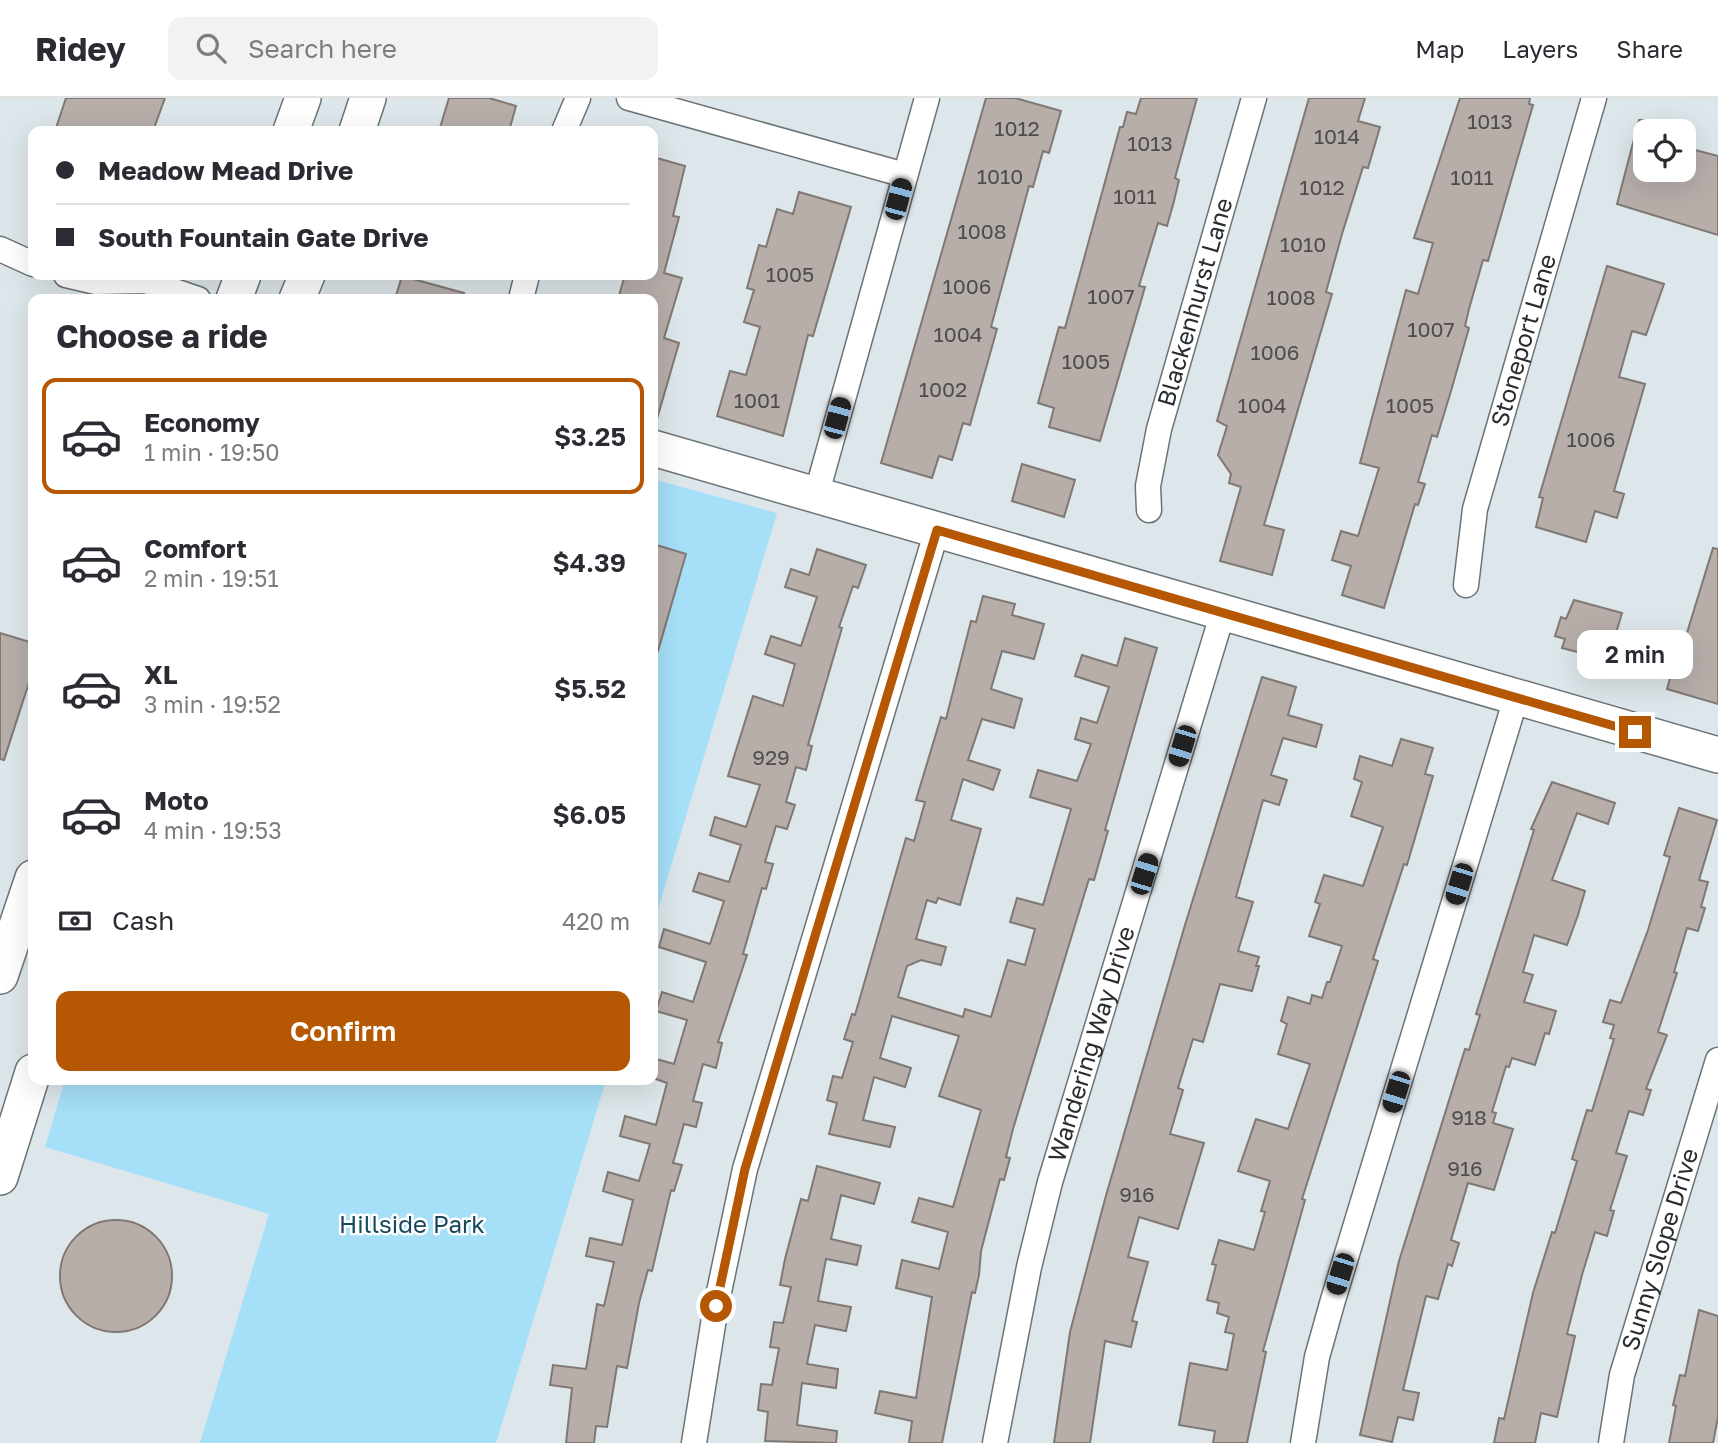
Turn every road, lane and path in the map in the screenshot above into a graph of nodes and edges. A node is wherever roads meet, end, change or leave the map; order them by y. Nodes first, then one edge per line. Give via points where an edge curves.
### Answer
1 (303, 98) edge
2 (368, 98) edge
3 (578, 98) edge
4 (629, 98) edge
5 (927, 98) edge
6 (1254, 98) edge
7 (1594, 98) edge
8 (294, 126) edge
9 (359, 126) edge
10 (566, 126) edge
11 (905, 175) junction
12 (0, 249) edge
13 (28, 262) edge
14 (87, 280) edge
15 (96, 282) junction
16 (113, 294) edge
17 (183, 294) edge
18 (658, 449) edge
19 (816, 496) junction
20 (1149, 510) dead end
21 (937, 530) junction
22 (1466, 586) dead end
23 (1223, 611) junction
24 (1516, 698) junction
25 (1718, 755) edge
26 (28, 893) edge
27 (0, 976) edge
28 (1718, 1060) edge
29 (29, 1085) edge
30 (0, 1177) edge
31 (694, 1443) edge
32 (995, 1443) edge
33 (1303, 1443) edge
34 (1611, 1443) edge

1 - 8 street
2 - 9 street
3 - 10 street
4 - 11 street
5 - 11 street
6 - 20 street, Blackenhurst Lane via 1159,429 1148,486
7 - 22 street, Stoneport Lane via 1475,509
11 - 19 street
12 - 13 street
14 - 15 street
15 - 16 street
15 - 17 street via 145,281
18 - 19 street
19 - 21 street
21 - 23 street
21 - 31 street via 745,1169
23 - 24 street
23 - 32 street, Wandering Way Drive via 1050,1182
24 - 25 street
24 - 33 street via 1332,1300
26 - 27 street
28 - 34 street, Sunny Slope Drive via 1622,1375
29 - 30 street

